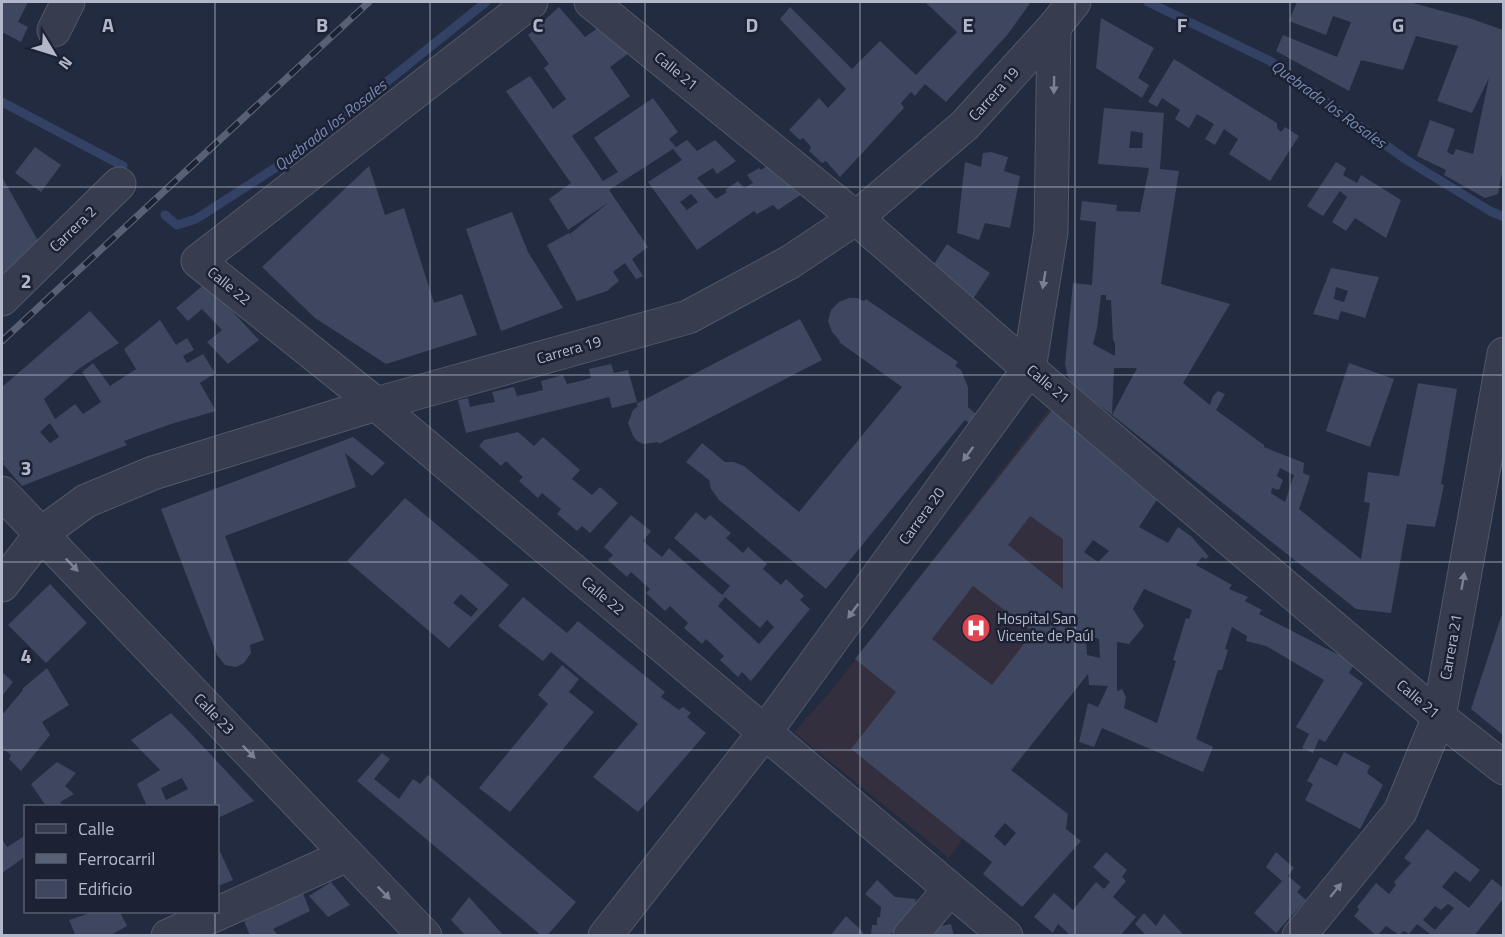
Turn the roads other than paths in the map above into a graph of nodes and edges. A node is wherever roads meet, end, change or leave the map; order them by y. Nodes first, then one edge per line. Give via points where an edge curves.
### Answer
1 (531, 2) edge
2 (591, 2) edge
3 (1065, 13) edge
4 (119, 184) dead end
5 (856, 218) junction
6 (2, 299) edge
7 (1503, 354) edge
8 (1029, 369) junction
9 (376, 404) junction
10 (2, 493) edge
11 (42, 533) junction
12 (2, 585) edge
13 (1439, 717) junction
14 (765, 732) junction
15 (1503, 768) edge
16 (347, 855) junction
17 (950, 889) junction
18 (219, 913) edge
19 (219, 913) edge
20 (168, 936) edge
21 (425, 936) edge
22 (605, 936) edge
23 (910, 936) edge
24 (1006, 936) edge
25 (1299, 936) edge

1 - 9 street, Calle 22 via 198,261
2 - 5 street, Calle 21
3 - 5 street, Carrera 19 via 965,125
3 -> 8 street, Carrera 20 via 1051,232
4 - 6 street, Carrera 2
5 - 8 street, Calle 21
5 - 9 street, Carrera 19 via 790,262 688,317
13 -> 7 street, Carrera 21
8 - 13 street, Calle 21
8 -> 14 street, Carrera 20
9 - 11 street, Carrera 19 via 153,473 86,501
9 - 14 street, Calle 22
10 - 11 street, Calle 23
11 - 12 street, Carrera 19
11 -> 16 street, Calle 23
13 - 15 street, Calle 21
25 -> 13 street, Carrera 21 via 1400,812
14 - 17 street, Calle 22
14 - 22 street, Carrera 20
16 - 18 street
16 -> 21 street, Calle 23
17 - 23 street
17 - 24 street, Calle 22
19 - 20 street

